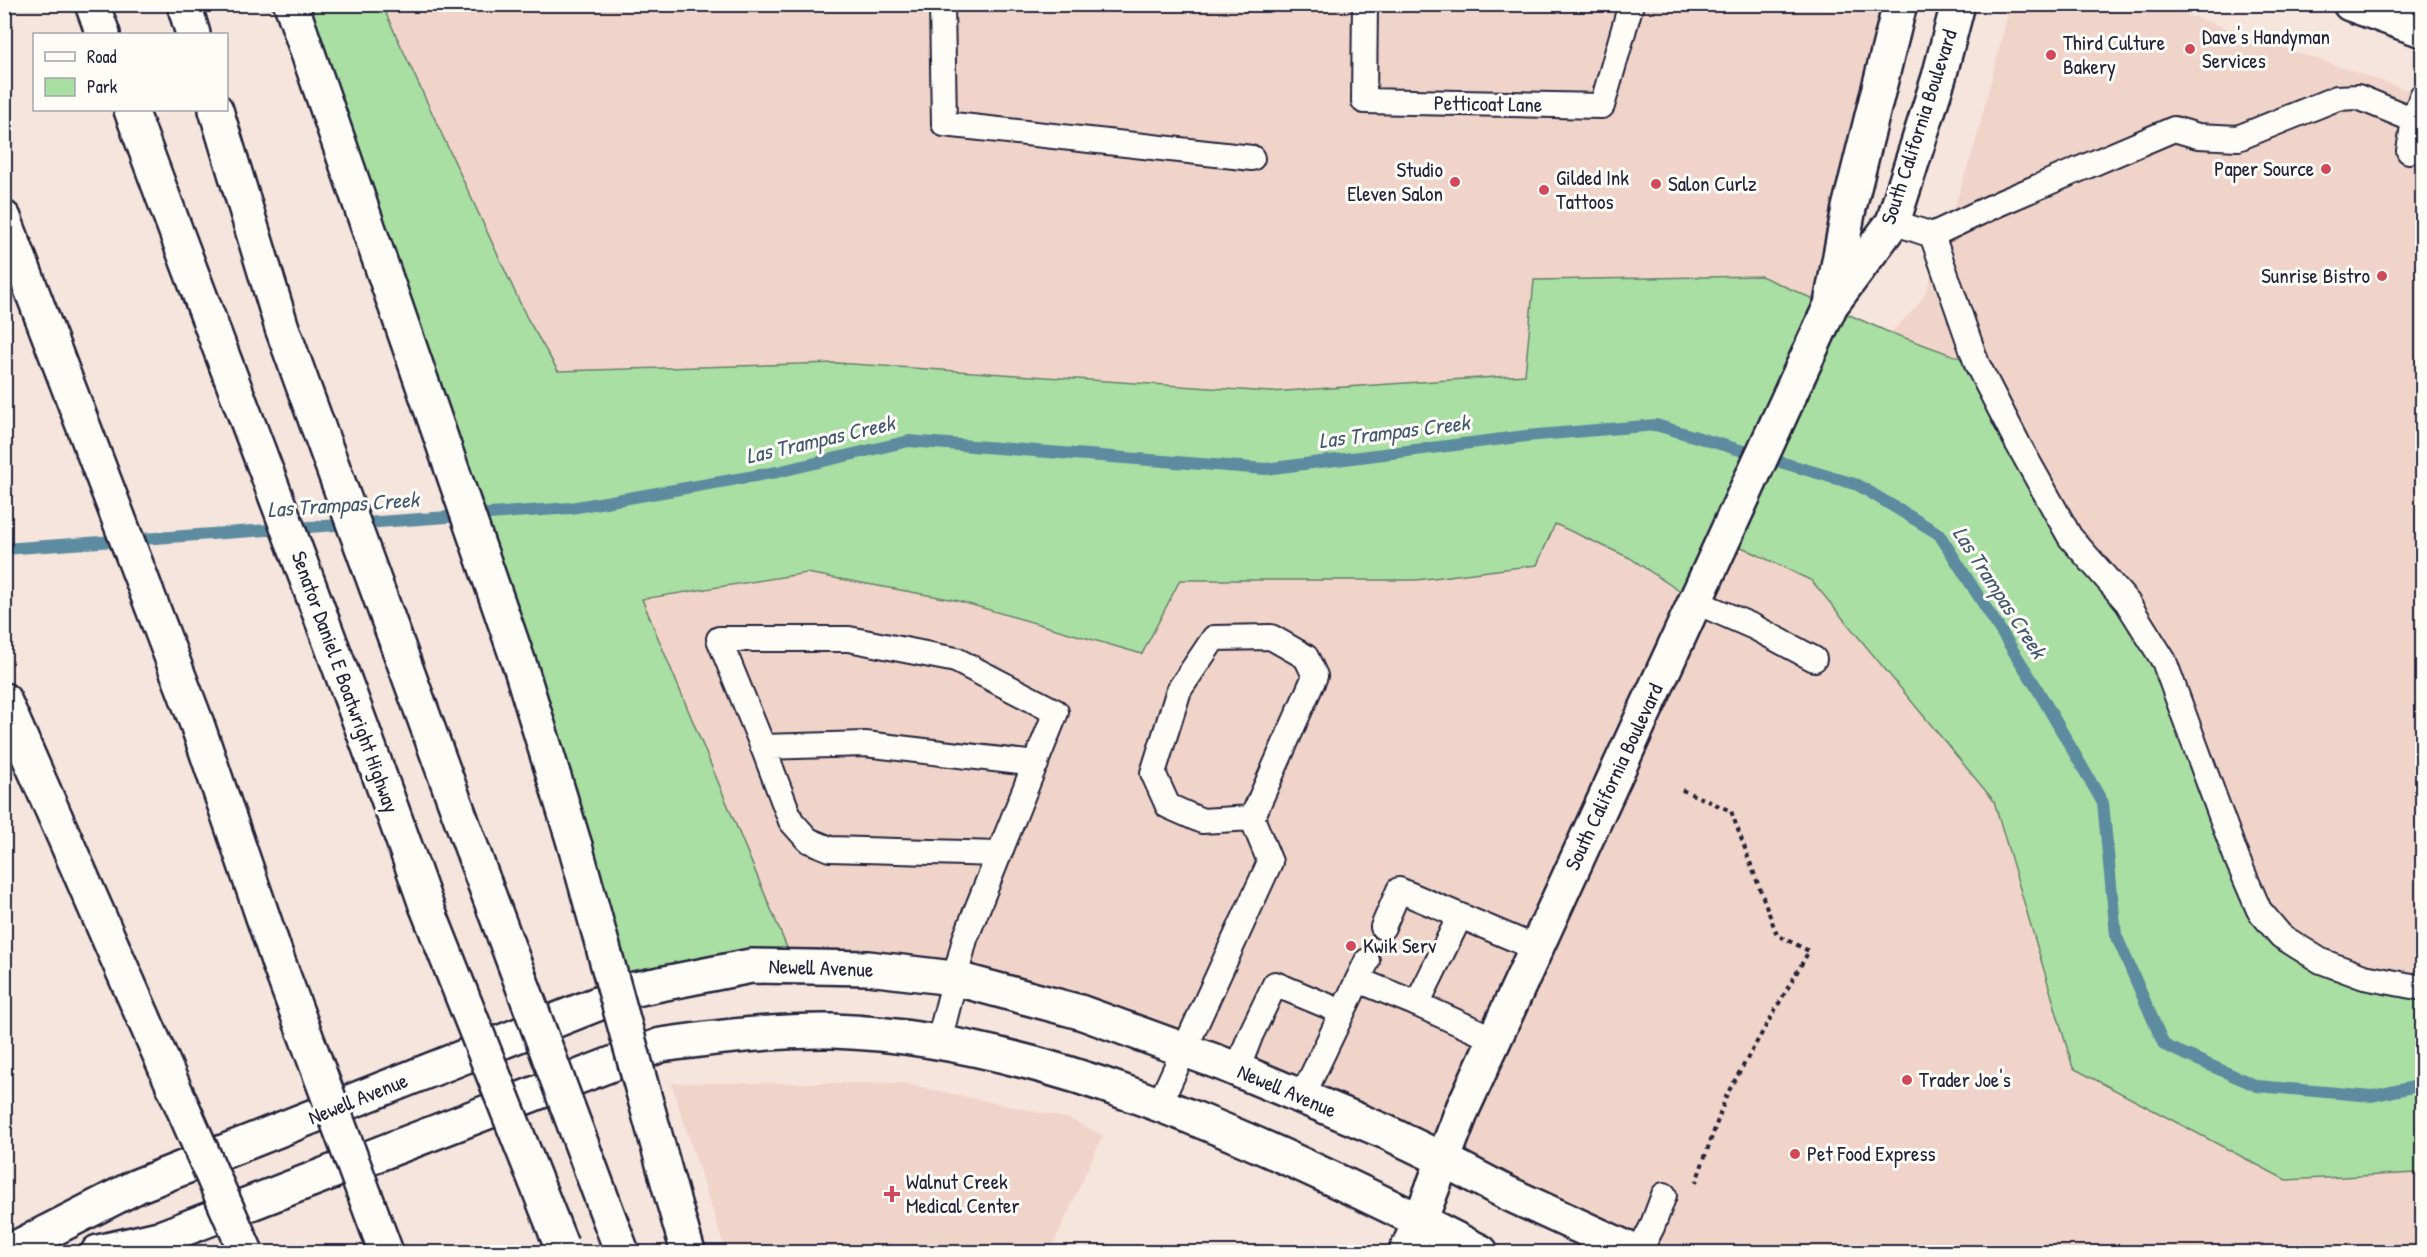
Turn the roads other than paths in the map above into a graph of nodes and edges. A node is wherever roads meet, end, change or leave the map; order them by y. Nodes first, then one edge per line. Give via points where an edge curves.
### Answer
1 (92, 4) edge
2 (184, 4) edge
3 (291, 4) edge
4 (942, 4) edge
5 (1365, 4) edge
6 (1631, 4) edge
7 (1900, 4) edge
8 (1958, 4) edge
9 (2350, 4) edge
10 (2422, 30) edge
11 (103, 33) edge
12 (194, 33) edge
13 (2422, 96) edge
14 (131, 111) edge
15 (216, 111) edge
16 (2414, 120) junction
17 (2409, 151) dead end
18 (1252, 158) dead end
19 (4, 218) edge
20 (1893, 222) junction
21 (1932, 235) junction
22 (1831, 306) junction
23 (1694, 601) junction
24 (1814, 659) dead end
25 (9, 712) edge
26 (763, 747) junction
27 (1035, 764) junction
28 (1252, 818) junction
29 (998, 854) junction
30 (1460, 916) junction
31 (1383, 927) dead end
32 (1536, 948) junction
33 (953, 978) junction
34 (2416, 987) dead end
35 (1417, 1004) junction
36 (1342, 1012) junction
37 (1494, 1039) junction
38 (939, 1041) junction
39 (1185, 1051) junction
40 (1237, 1070) junction
41 (1302, 1097) junction
42 (1159, 1105) junction
43 (1444, 1160) junction
44 (1664, 1195) dead end
45 (1420, 1221) junction
46 (617, 1239) edge
47 (562, 1249) edge
48 (8, 1252) edge
49 (98, 1252) edge
50 (246, 1252) edge
51 (386, 1252) edge
52 (688, 1252) edge
53 (1406, 1252) edge
54 (1481, 1252) edge
55 (1637, 1252) edge

1 - 11 main road
2 - 12 main road
3 - 52 main road, bridge via 521,669 575,846
4 - 18 lane via 944,124
5 - 6 lane, Petticoat Lane via 1364,101 1602,106
7 - 22 main road, South California Boulevard via 1849,208
8 - 20 main road, South California Boulevard
9 - 10 main road
13 - 16 lane
14 - 47 main road, Senator Daniel E Boatwright Highway, bridge via 358,712 426,905
15 - 46 main road, bridge via 282,328
16 - 17 lane
16 - 21 lane via 2358,97 2337,98 2238,138 2198,136 2174,129
19 - 51 main road, bridge via 197,724 279,964
20 - 21 lane
20 - 22 main road, South California Boulevard
21 - 34 lane via 1977,364 2018,444 2070,537 2127,602 2164,661 2236,859 2259,910 2281,936 2320,961 2364,977
22 - 23 main road, South California Boulevard
23 - 24 lane
23 - 32 main road, South California Boulevard
25 - 50 main road, bridge
26 - 27 lane via 865,744
26 - 27 lane via 719,639 849,639 956,660 1056,712
26 - 29 lane via 791,821 808,840 830,849
27 - 29 lane
28 - 28 lane via 1315,676 1306,657 1271,637 1214,638 1179,690 1153,773 1168,806 1202,821
28 - 39 lane via 1270,862
29 - 33 lane
30 - 31 lane via 1400,890
30 - 32 lane
30 - 35 lane
32 - 37 main road, South California Boulevard
33 - 38 lane
33 - 39 main road, Newell Avenue via 1080,1012
33 - 48 main road, Newell Avenue via 868,968 751,966 635,989 137,1186
35 - 36 lane via 1363,970
35 - 37 lane
36 - 40 lane via 1275,984
36 - 41 lane
37 - 43 main road, South California Boulevard
38 - 42 main road via 1065,1073
38 - 49 main road via 832,1031 728,1036 661,1045 163,1237
39 - 40 main road, Newell Avenue
39 - 42 lane
40 - 41 main road, Newell Avenue
41 - 43 main road, Newell Avenue
42 - 45 main road
43 - 45 main road, South California Boulevard
43 - 55 main road, Newell Avenue
44 - 55 lane
45 - 53 main road, South California Boulevard
45 - 54 main road

